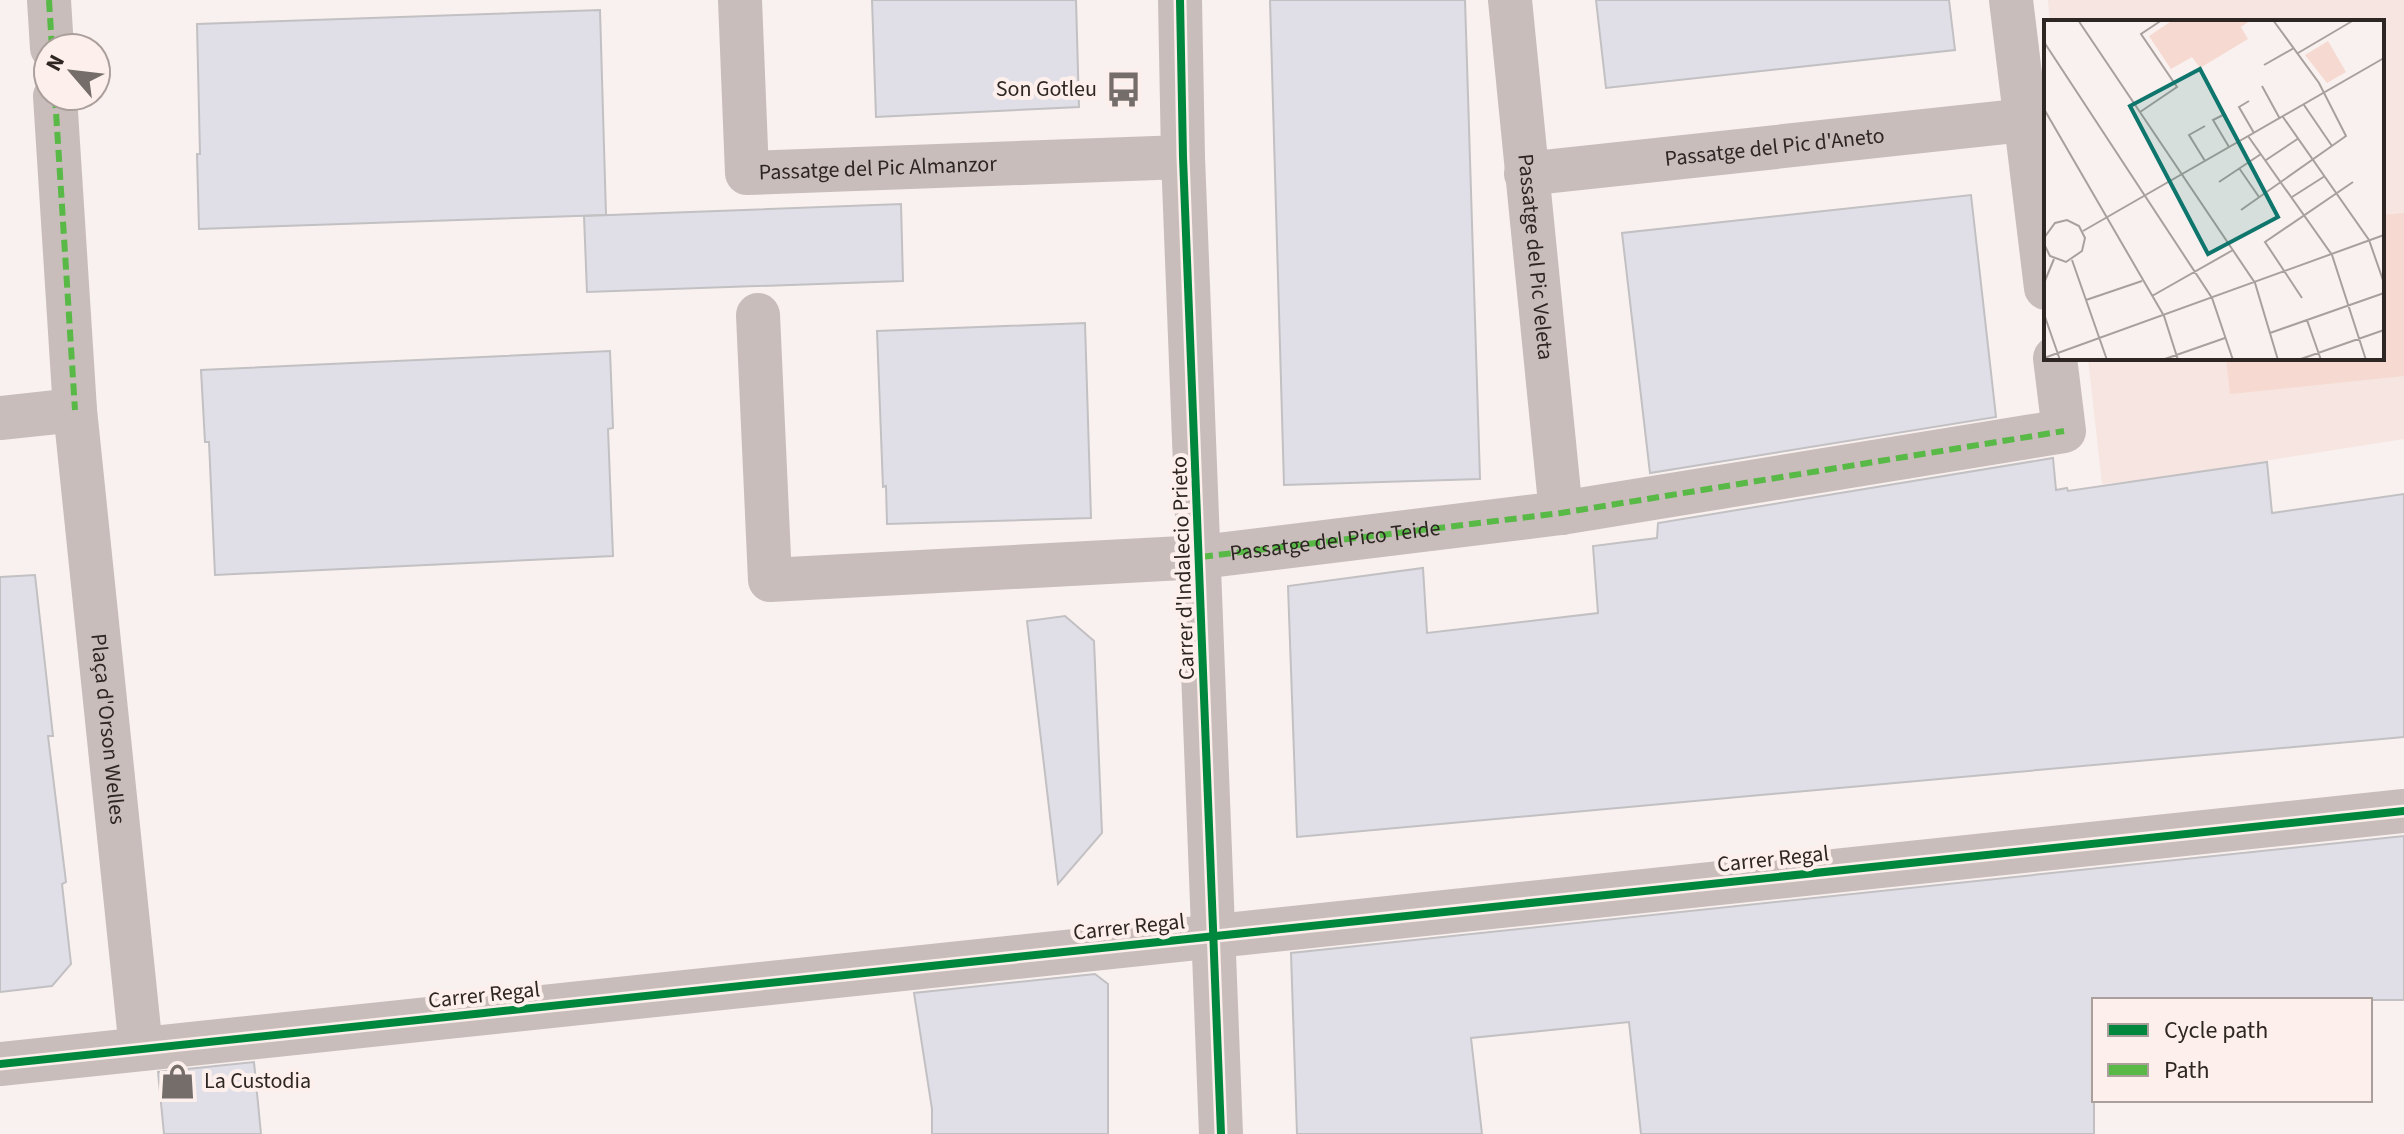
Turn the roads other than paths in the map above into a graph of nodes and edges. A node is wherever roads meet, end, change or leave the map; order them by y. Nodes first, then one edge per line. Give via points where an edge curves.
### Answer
1 (49, 0) edge
2 (740, 0) edge
3 (1180, 0) edge
4 (1510, 0) edge
5 (2011, 0) edge
6 (51, 32) edge
7 (56, 112) edge
8 (2025, 120) junction
9 (1183, 157) junction
10 (1526, 174) junction
11 (2044, 272) edge
12 (758, 315) dead end
13 (2055, 360) edge
14 (75, 410) junction
15 (0, 418) edge
16 (1561, 513) junction
17 (1201, 557) junction
18 (2404, 811) edge
19 (1215, 936) junction
20 (141, 1049) junction
21 (0, 1064) edge
22 (1221, 1134) edge

1 - 6 street
2 - 9 street, Passatge del Pic Almanzor via 747,173
3 - 9 street, Carrer d'Indalecio Prieto
4 - 10 street, Passatge del Pic Veleta
5 - 8 street
7 - 14 street, Plaça d'Orson Welles
8 - 10 street, Passatge del Pic d'Aneto
8 - 11 street
9 - 17 street, Carrer d'Indalecio Prieto
10 - 16 street, Passatge del Pic Veleta
12 - 17 street, Passatge del Pico Teide via 770,580
13 - 16 street, Passatge del Pico Teide via 2064,431
14 - 15 street
14 - 20 street, Plaça d'Orson Welles
16 - 17 street, Passatge del Pico Teide
17 - 19 street, Carrer d'Indalecio Prieto
18 - 19 street, Carrer Regal
19 - 20 street, Carrer Regal
19 - 22 street, Carrer d'Indalecio Prieto
20 - 21 street, Carrer Regal

